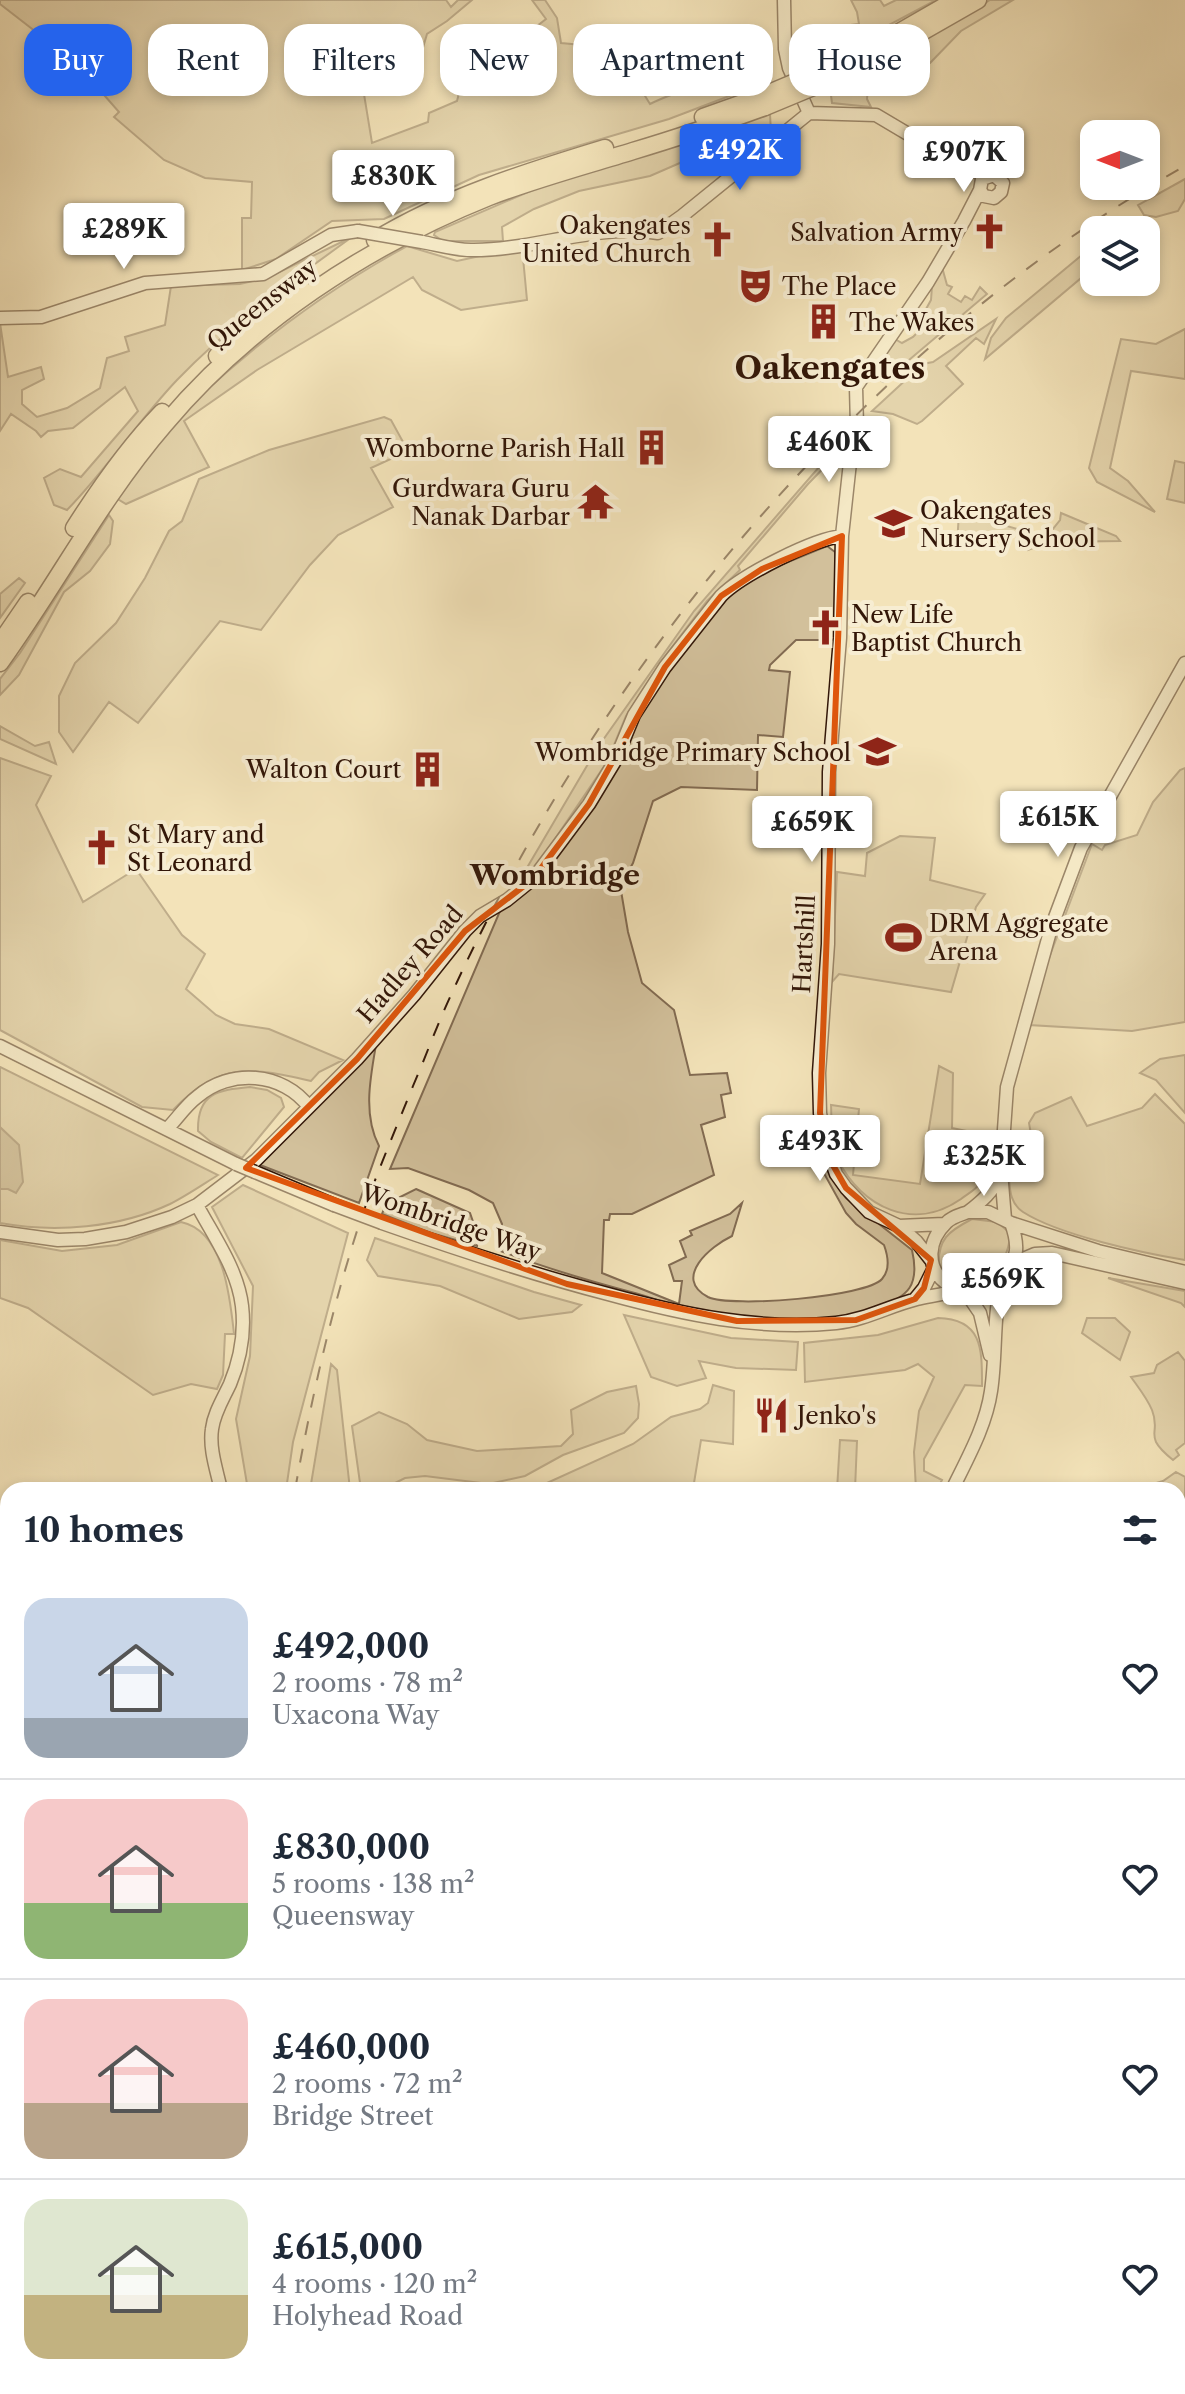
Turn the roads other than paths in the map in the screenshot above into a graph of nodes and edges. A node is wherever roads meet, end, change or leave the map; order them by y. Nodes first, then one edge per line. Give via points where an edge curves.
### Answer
1 (784, 0) edge
2 (955, 0) edge
3 (978, 0) edge
4 (913, 24) edge
5 (930, 27) edge
6 (789, 91) edge
7 (764, 102) junction
8 (809, 113) junction
9 (967, 169) junction
10 (989, 175) junction
11 (980, 188) junction
12 (991, 198) junction
13 (964, 221) junction
14 (4, 318) edge
15 (842, 536) junction
16 (0, 643) edge
17 (0, 663) edge
18 (1185, 663) edge
19 (0, 1046) edge
20 (309, 1107) junction
21 (179, 1117) junction
22 (167, 1129) junction
23 (179, 1136) junction
24 (1001, 1172) junction
25 (197, 1205) junction
26 (968, 1212) junction
27 (1008, 1221) junction
28 (944, 1224) junction
29 (899, 1226) junction
30 (0, 1232) edge
31 (1014, 1263) junction
32 (932, 1264) junction
33 (1185, 1272) edge
34 (1004, 1274) junction
35 (1185, 1283) edge
36 (962, 1291) junction
37 (915, 1299) junction
38 (992, 1370) junction
39 (219, 1482) edge
40 (956, 1482) edge

1 - 8 street via 789,68
2 - 4 highway, Queensway
3 - 5 highway, Queensway
6 - 7 highway, Queensway, bridge
7 - 16 highway, Queensway via 469,193 393,229 290,295 214,358 145,430 96,493
7 - 17 highway, Queensway via 489,197 387,244 297,303 216,371 167,421 118,483
8 - 9 street via 876,115
8 - 14 street, bridge via 658,233 572,237 480,250 358,231 331,235 263,274 145,283 41,317
9 - 10 street
9 - 11 street
10 - 11 street
10 - 12 street via 1000,178 1003,186
11 - 12 street
11 - 13 street
12 - 13 street
13 - 15 street, Hartshill via 856,392
15 - 20 street, Hadley Road via 825,538 762,569 721,596 665,667 589,804 533,879 473,923
15 - 29 street, Hartshill via 820,1113 836,1174 869,1212
18 - 24 street via 1081,848 1051,928 1007,1087
19 - 22 street, Wombridge Way
20 - 21 street via 288,1088 246,1077 205,1091
20 - 25 street, Hadley Road via 256,1160
21 - 22 street
21 - 23 street
22 - 23 street, Wombridge Way
23 - 37 street, Wombridge Way, bridge via 382,1223 567,1284 657,1307 798,1325 871,1317
24 - 26 street via 996,1185
24 - 27 street
25 - 30 street, Hadley Road via 126,1232 85,1239 34,1239
25 - 39 street via 242,1304 239,1359 211,1432
26 - 27 street via 988,1212
26 - 28 street
27 - 31 street via 1016,1244
27 - 33 street
28 - 29 street
28 - 32 street via 932,1247
29 - 32 street, Hartshill
31 - 34 street
31 - 35 street via 1035,1254 1059,1254
32 - 36 street via 947,1284
32 - 37 street
34 - 36 street via 986,1287
34 - 38 street via 996,1300
36 - 37 street, Wombridge Way
36 - 38 street via 984,1322
38 - 40 street via 986,1413

